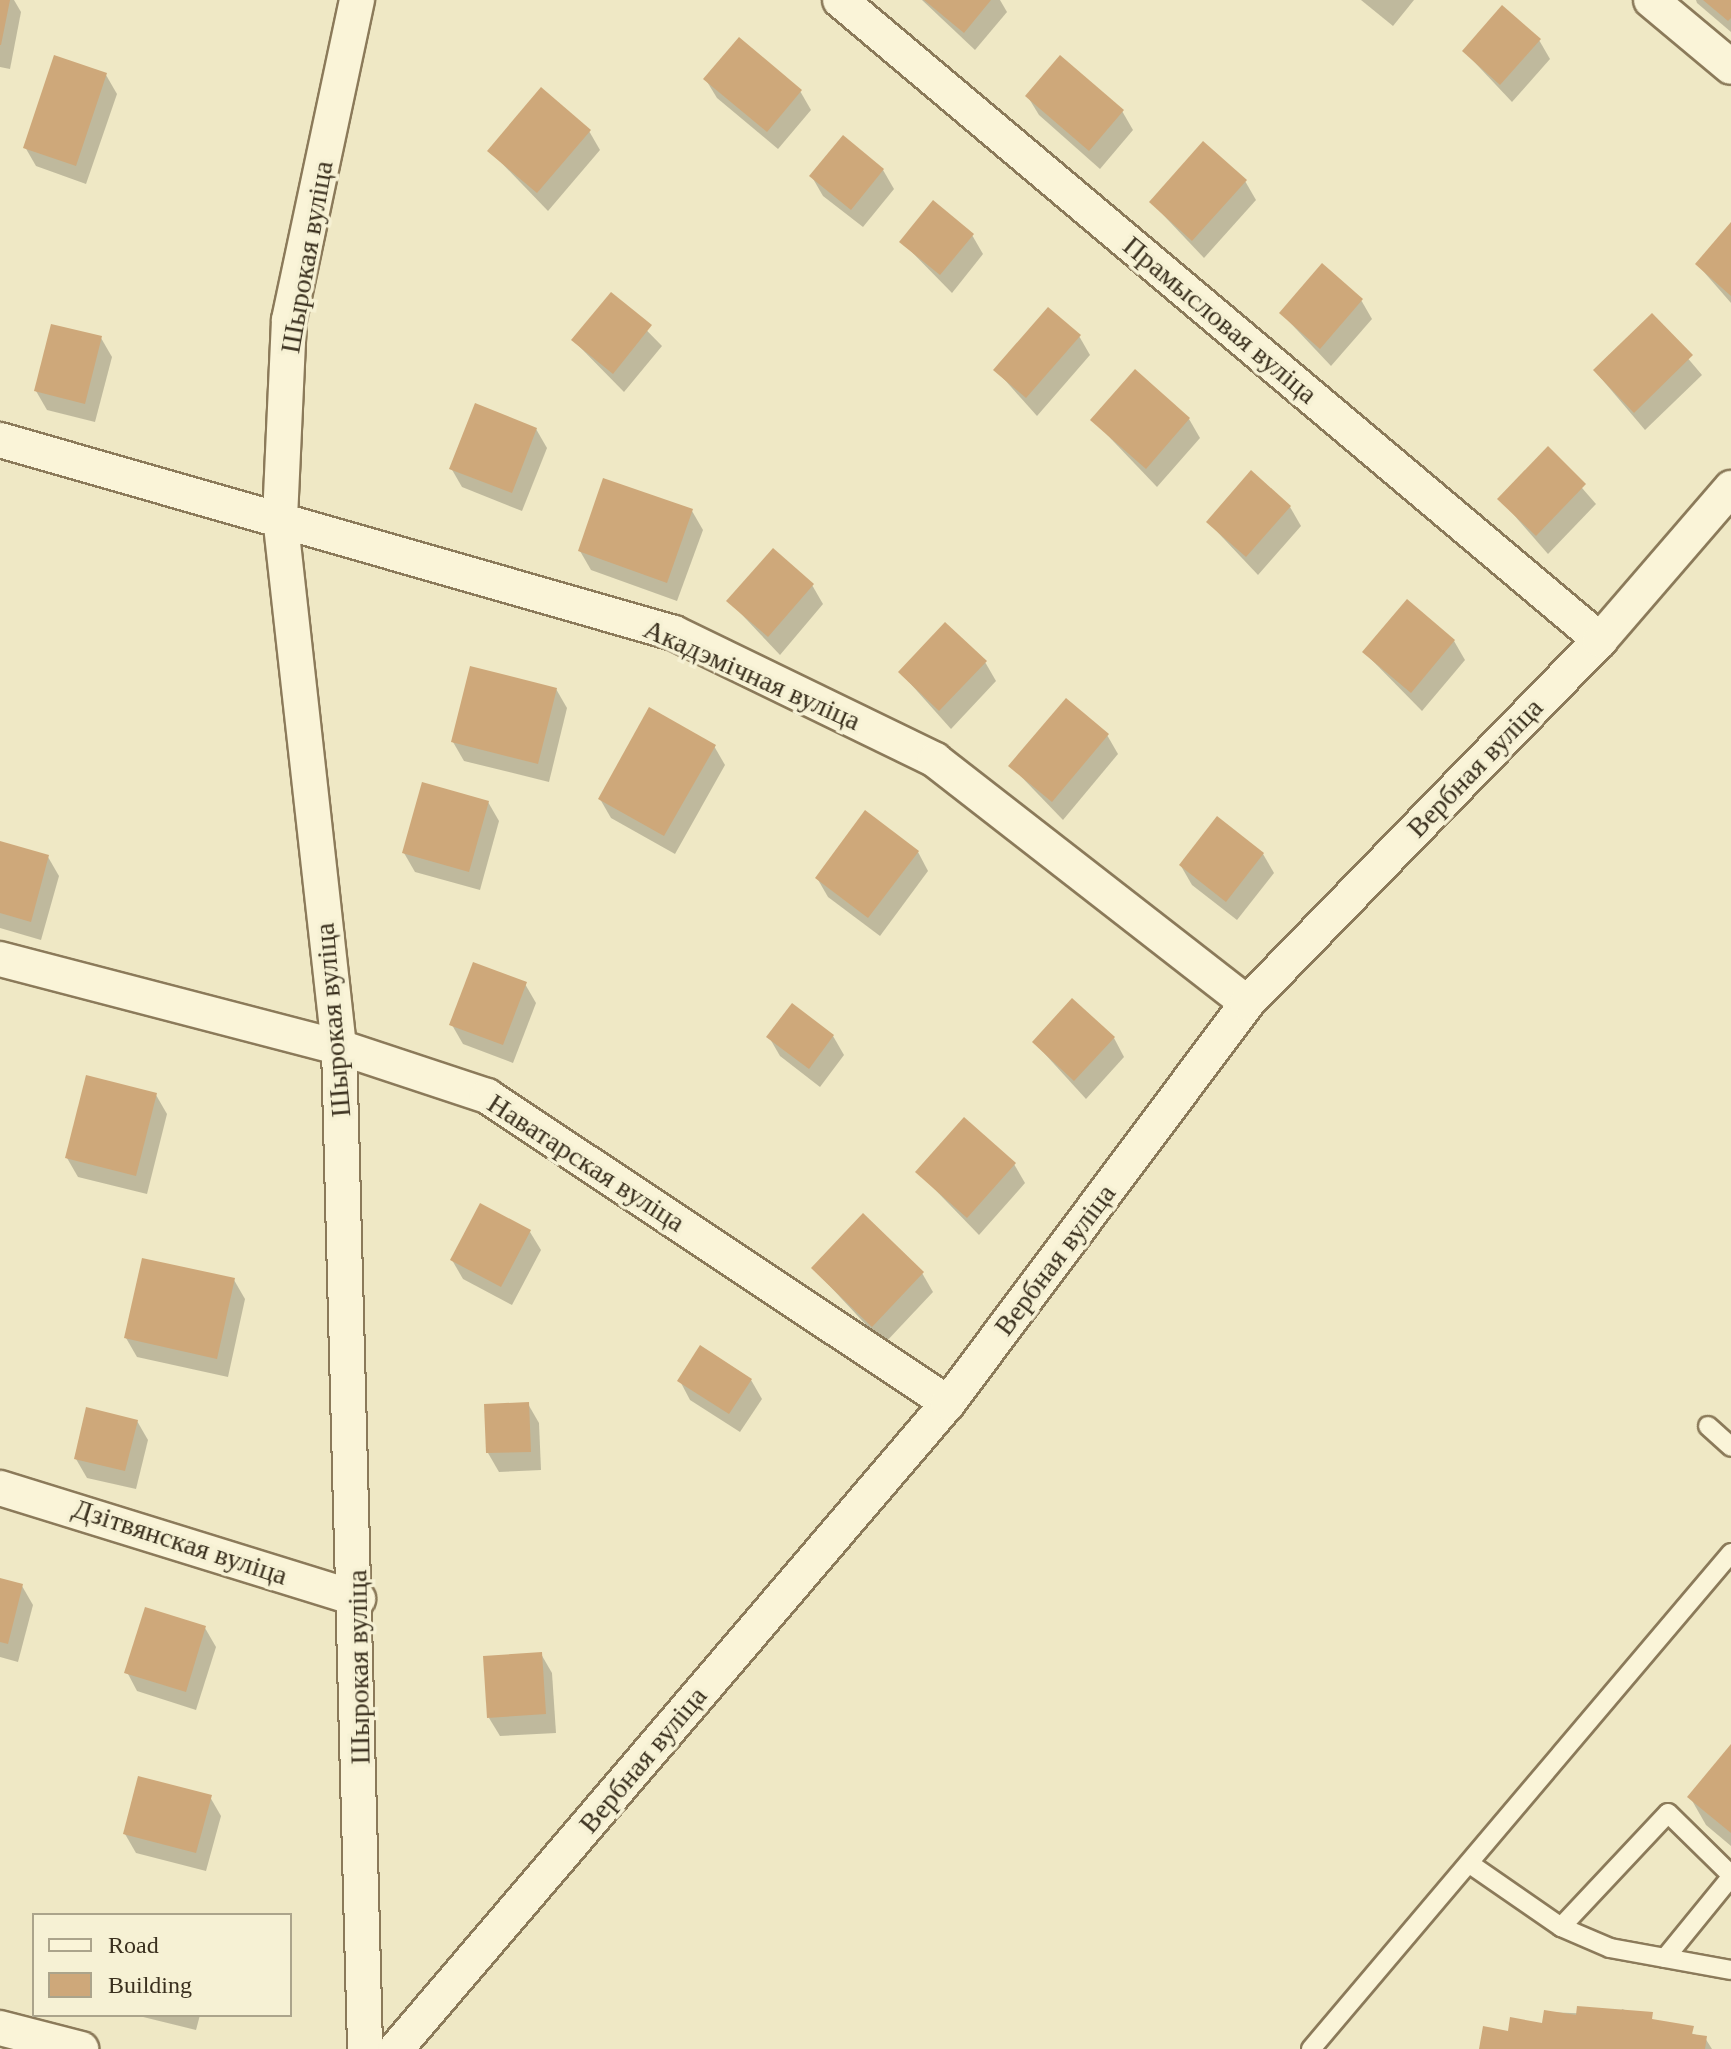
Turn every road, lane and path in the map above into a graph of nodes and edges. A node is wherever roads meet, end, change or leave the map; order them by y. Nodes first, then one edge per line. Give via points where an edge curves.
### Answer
1 (357, 0) edge
2 (840, 0) edge
3 (1651, 0) edge
4 (1731, 67) edge
5 (0, 440) edge
6 (1731, 488) edge
7 (280, 516) junction
8 (1600, 640) junction
9 (0, 959) edge
10 (1247, 1003) junction
11 (339, 1047) junction
12 (948, 1403) junction
13 (1708, 1426) dead end
14 (1731, 1447) edge
15 (0, 1488) edge
16 (1731, 1553) edge
17 (358, 1599) junction
18 (1470, 1864) junction
19 (1731, 1876) edge
20 (1561, 1927) junction
21 (1665, 1958) junction
22 (1731, 1970) edge
23 (0, 2028) edge
24 (81, 2049) edge
25 (365, 2049) edge
26 (396, 2049) edge
27 (1311, 2049) edge

1 - 7 street, Шырокая вуліца via 289,320
2 - 8 street, Прамысловая вуліца
3 - 4 street
5 - 7 street, Акадэмічная вуліца
6 - 8 street, Вербная вуліца
7 - 10 street, Акадэмічная вуліца via 674,633 935,760
7 - 11 street, Шырокая вуліца
8 - 10 street, Вербная вуліца
9 - 11 street, Наватарская вуліца
10 - 12 street, Вербная вуліца
11 - 12 street, Наватарская вуліца via 487,1096
11 - 17 street, Шырокая вуліца
12 - 26 street, Вербная вуліца
13 - 14 lane
15 - 17 street, Дзітвянская вуліца
16 - 18 lane
17 - 25 street, Шырокая вуліца
18 - 20 lane
18 - 27 lane
19 - 20 lane via 1668,1813
19 - 21 lane
20 - 21 lane via 1610,1948
21 - 22 lane
23 - 24 street

